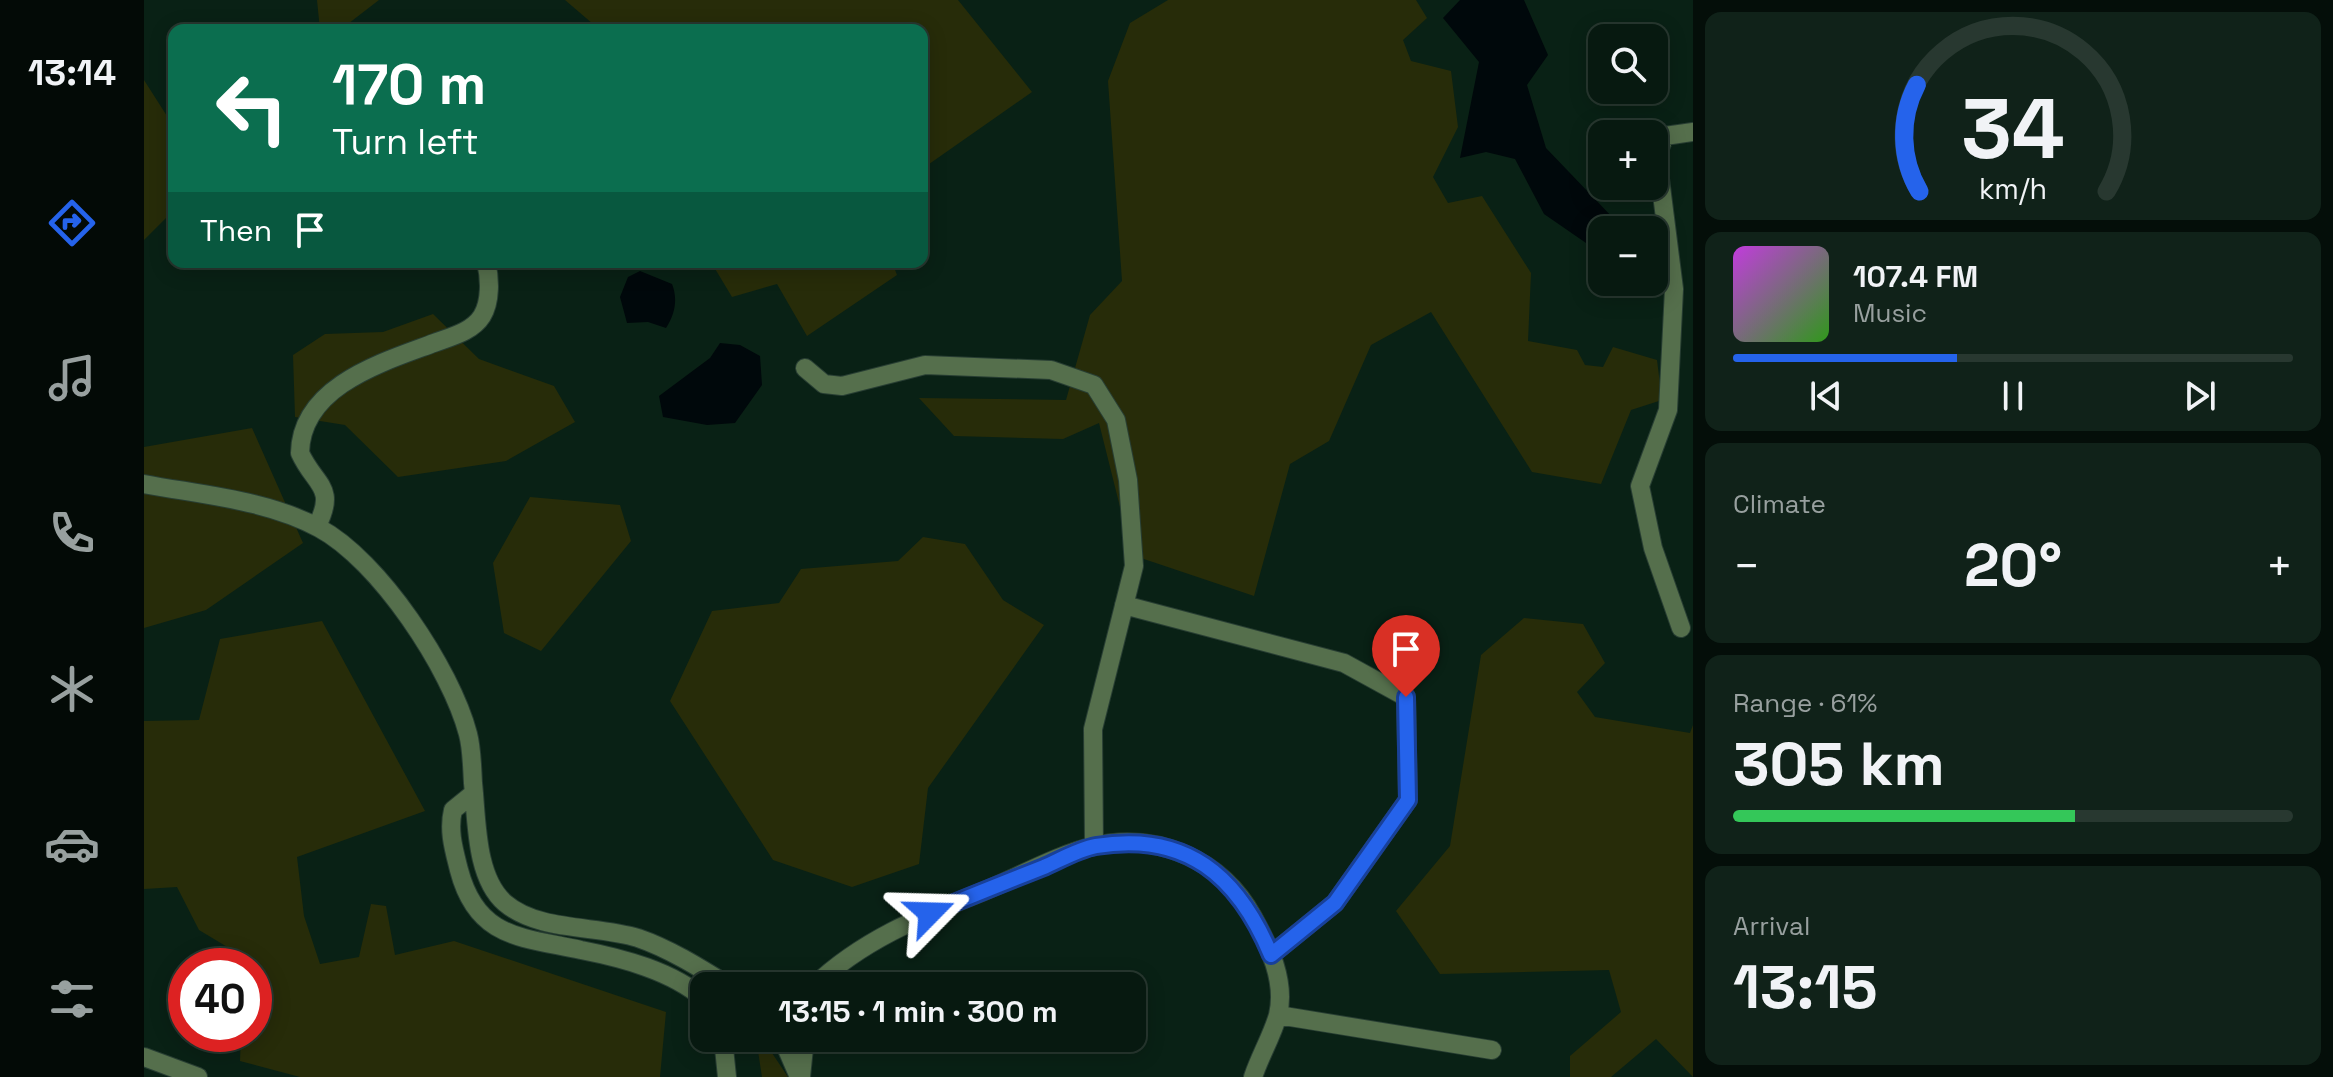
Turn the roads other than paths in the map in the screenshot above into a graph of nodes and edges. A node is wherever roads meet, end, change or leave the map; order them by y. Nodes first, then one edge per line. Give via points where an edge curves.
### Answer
1 (1693, 132) edge
2 (487, 268) edge
3 (805, 368) dead end
4 (144, 484) edge
5 (317, 526) junction
6 (1124, 605) junction
7 (1681, 628) dead end
8 (474, 793) junction
9 (1094, 846) junction
10 (1271, 955) junction
11 (705, 972) edge
12 (831, 972) edge
13 (690, 991) edge
14 (1278, 1015) junction
15 (1492, 1050) dead end
16 (724, 1052) edge
17 (788, 1052) edge
18 (803, 1052) edge
19 (144, 1057) edge
20 (198, 1077) edge
21 (727, 1077) edge
22 (800, 1077) edge
23 (1253, 1077) edge

1 - 7 street via 1665,136 1657,155 1674,289 1668,410 1640,486 1653,548
2 - 5 street via 487,302 473,325 343,383 318,405 304,428 300,453 326,492 326,509
3 - 6 street via 824,384 842,386 925,365 964,364 1051,370 1094,385 1116,420 1128,480 1134,566
4 - 5 street via 260,506
5 - 8 street via 351,547 382,580 431,654 469,735
6 - 9 street via 1093,729
6 - 10 street via 1344,663 1406,697 1408,800 1335,903
8 - 11 street via 483,862 491,886 505,903 544,920 638,939
8 - 13 street via 453,810 452,841 464,890 495,928 545,945 612,957
9 - 10 street via 1144,843 1177,849 1211,868 1243,899
9 - 12 street via 903,924 862,946
10 - 14 street via 1280,992
14 - 15 street
14 - 23 street
16 - 21 street
17 - 22 street
18 - 22 street
19 - 20 street

